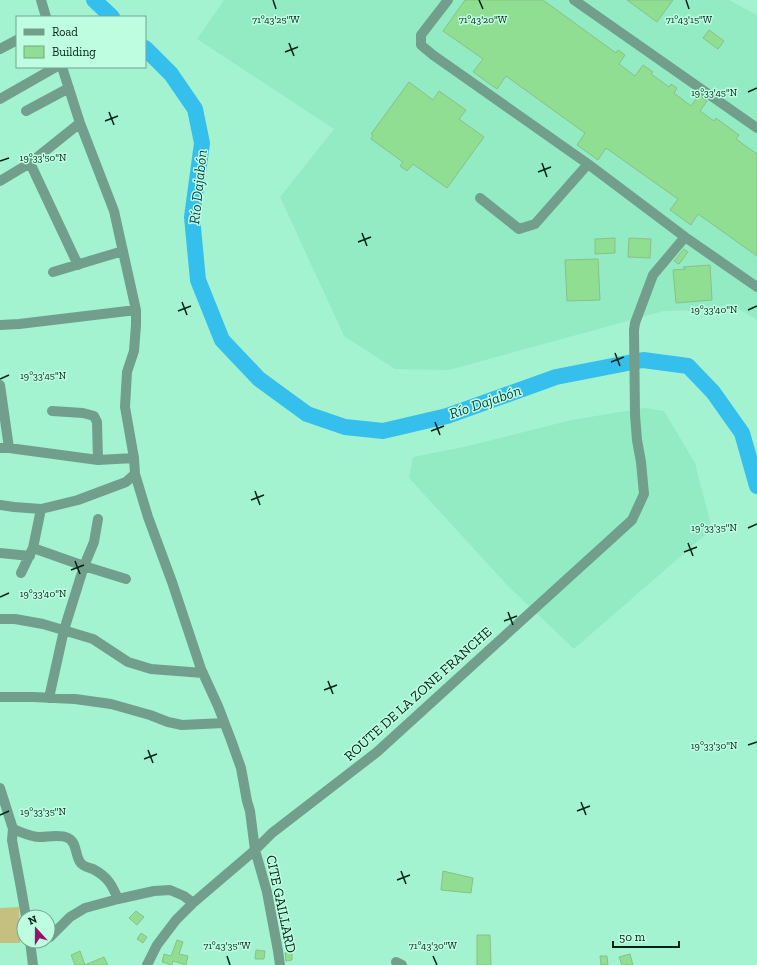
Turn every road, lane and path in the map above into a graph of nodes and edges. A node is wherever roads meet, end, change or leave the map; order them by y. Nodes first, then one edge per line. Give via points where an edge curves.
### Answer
1 (41, 0) edge
2 (448, 0) edge
3 (574, 0) edge
4 (46, 16) edge
5 (16, 41) edge
6 (0, 49) edge
7 (54, 68) edge
8 (62, 68) edge
9 (69, 88) junction
10 (0, 99) edge
11 (26, 111) dead end
12 (80, 123) junction
13 (757, 128) edge
14 (30, 163) junction
15 (588, 164) junction
16 (0, 181) edge
17 (480, 198) dead end
18 (685, 237) junction
19 (123, 251) junction
20 (78, 265) junction
21 (53, 272) dead end
22 (757, 287) edge
23 (136, 310) junction
24 (0, 325) edge
25 (0, 385) edge
26 (52, 411) dead end
27 (4, 448) edge
28 (134, 458) junction
29 (98, 460) junction
30 (135, 474) junction
31 (0, 505) edge
32 (41, 509) junction
33 (98, 519) dead end
34 (31, 552) junction
35 (0, 553) edge
36 (84, 566) junction
37 (21, 573) dead end
38 (126, 579) dead end
39 (0, 619) edge
40 (64, 630) junction
41 (203, 673) junction
42 (0, 698) edge
43 (49, 698) junction
44 (224, 723) junction
45 (0, 788) edge
46 (2, 801) edge
47 (13, 829) junction
48 (255, 850) junction
49 (118, 899) junction
50 (193, 903) junction
51 (25, 909) edge
52 (56, 931) edge
53 (32, 949) edge
54 (33, 965) edge
55 (147, 965) edge
56 (280, 965) edge

1 - 4 street
2 - 15 street via 421,34 421,44
3 - 13 street
5 - 6 street
7 - 10 street
8 - 9 street, CITE GAILLARD
9 - 11 street
9 - 12 street, CITE GAILLARD
12 - 14 street
12 - 19 street, CITE GAILLARD via 114,211
14 - 16 street
14 - 20 street
15 - 17 street via 535,224 519,229
15 - 18 street
18 - 22 street
18 - 48 street, ROUTE DE LA ZONE FRANCHE via 653,275 635,323 635,415 644,494 632,520 377,752 272,832
19 - 20 street
19 - 23 street, CITE GAILLARD
20 - 21 street
23 - 24 street
23 - 28 street, CITE GAILLARD via 134,351 127,372 125,407
25 - 27 street
26 - 29 street via 94,416 97,422
27 - 29 street
28 - 29 street
28 - 30 street, CITE GAILLARD
30 - 32 street via 126,482 78,500
30 - 41 street, CITE GAILLARD
31 - 32 street
32 - 34 street
33 - 36 street via 94,542
34 - 35 street
34 - 36 street
34 - 37 street
36 - 38 street
36 - 40 street
39 - 40 street via 15,619
40 - 41 street via 93,639 128,662 151,669
40 - 43 street
41 - 44 street, CITE GAILLARD
42 - 43 street
43 - 44 street via 111,704 150,714 168,722
44 - 48 street, CITE GAILLARD via 241,768
45 - 46 street
46 - 47 street
47 - 49 street via 39,837 68,838 73,842 80,864 105,877 112,884
47 - 51 street via 12,840
48 - 50 street, ROUTE DE LA ZONE FRANCHE
48 - 56 street, CITE GAILLARD via 267,892
49 - 50 street via 170,890
49 - 52 street via 85,908 70,917
50 - 55 street, ROUTE DE LA ZONE FRANCHE via 157,945
53 - 54 street

